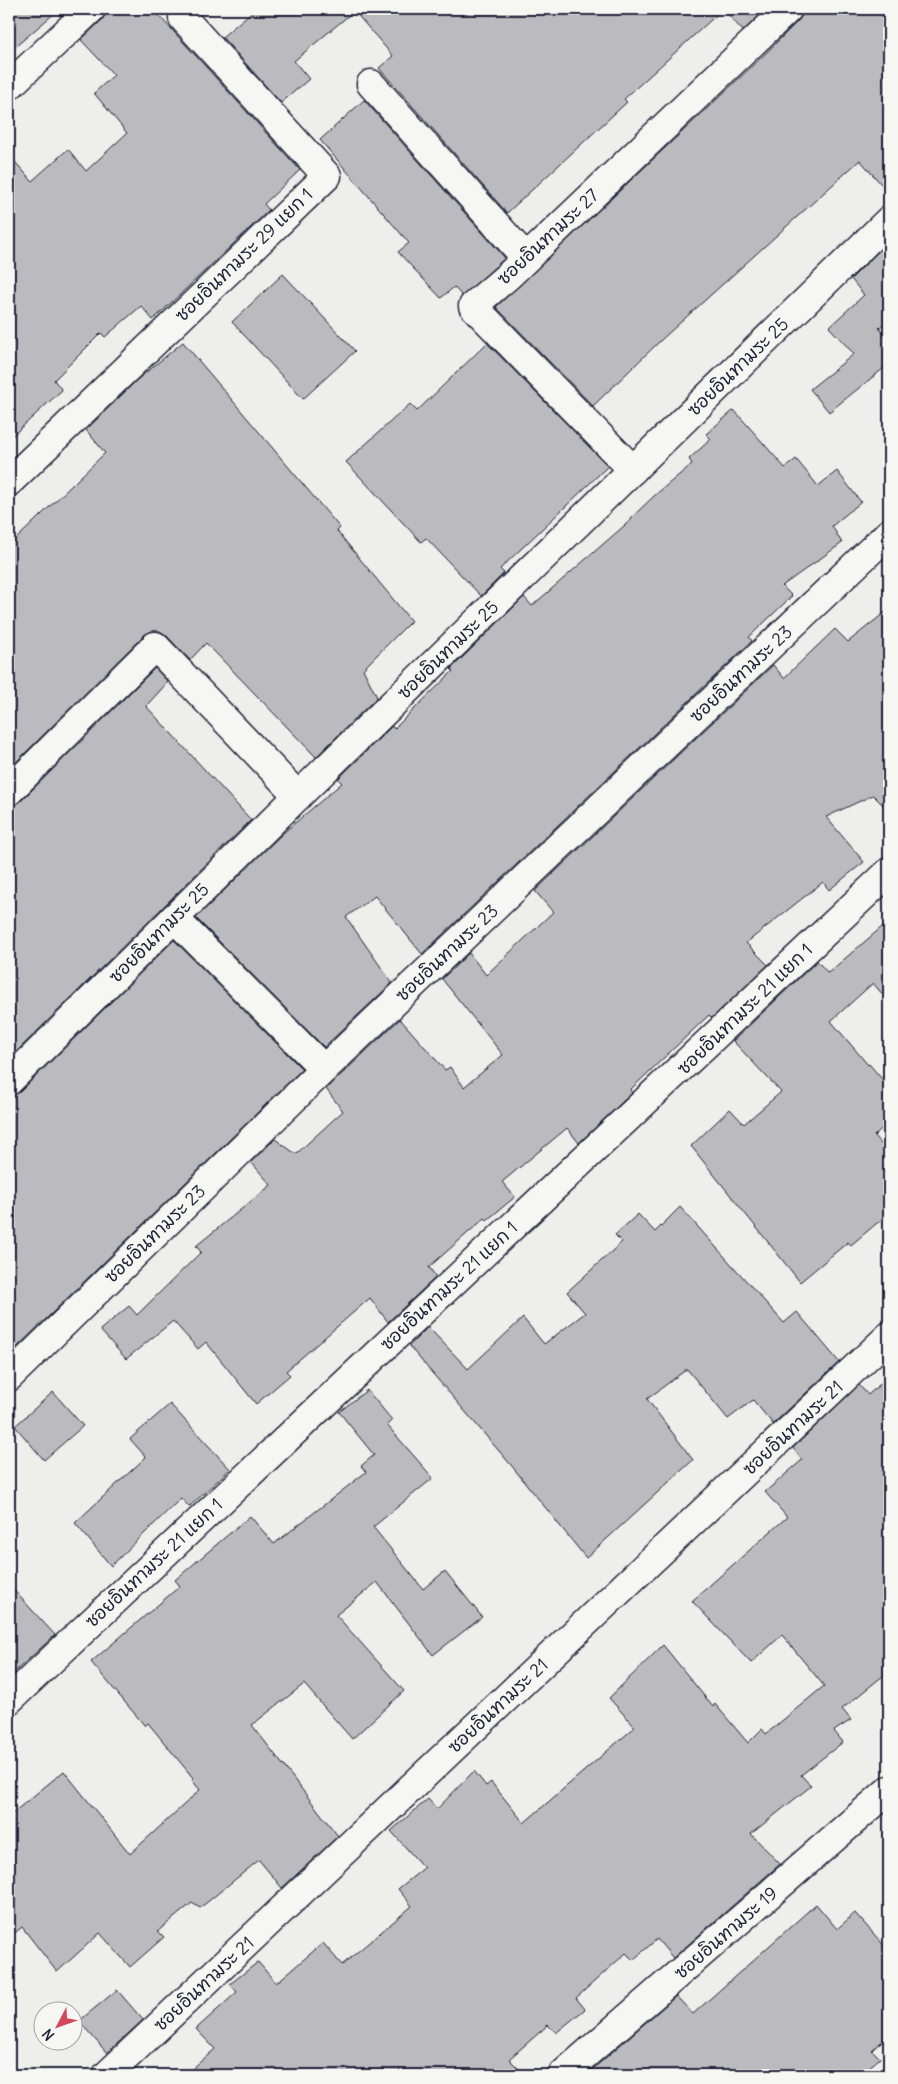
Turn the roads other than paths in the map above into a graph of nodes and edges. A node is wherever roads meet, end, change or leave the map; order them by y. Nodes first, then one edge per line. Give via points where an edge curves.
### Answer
1 (91, 9) edge
2 (788, 9) edge
3 (183, 12) edge
4 (371, 84) dead end
5 (9, 86) edge
6 (889, 220) edge
7 (526, 258) junction
8 (632, 470) junction
9 (9, 482) edge
10 (889, 533) edge
11 (9, 791) edge
12 (298, 796) junction
13 (889, 872) edge
14 (174, 918) junction
15 (324, 1069) junction
16 (9, 1081) edge
17 (889, 1336) edge
18 (9, 1377) edge
19 (9, 1700) edge
20 (889, 1790) edge
21 (107, 2075) edge
22 (562, 2075) edge

1 - 5 street
2 - 7 street, ซอยอินทามระ 27
3 - 9 street, ซอยอินทามระ 29 แยก 1 via 326,176
4 - 7 street
6 - 8 street, ซอยอินทามระ 25
7 - 8 street, ซอยอินทามระ 27 via 473,306
8 - 12 street, ซอยอินทามระ 25
10 - 15 street, ซอยอินทามระ 23
11 - 12 street via 155,646
12 - 14 street, ซอยอินทามระ 25
13 - 19 street, ซอยอินทามระ 21 แยก 1
14 - 15 street
14 - 16 street, ซอยอินทามระ 25
15 - 18 street, ซอยอินทามระ 23
17 - 21 street, ซอยอินทามระ 21
20 - 22 street, ซอยอินทามระ 19

